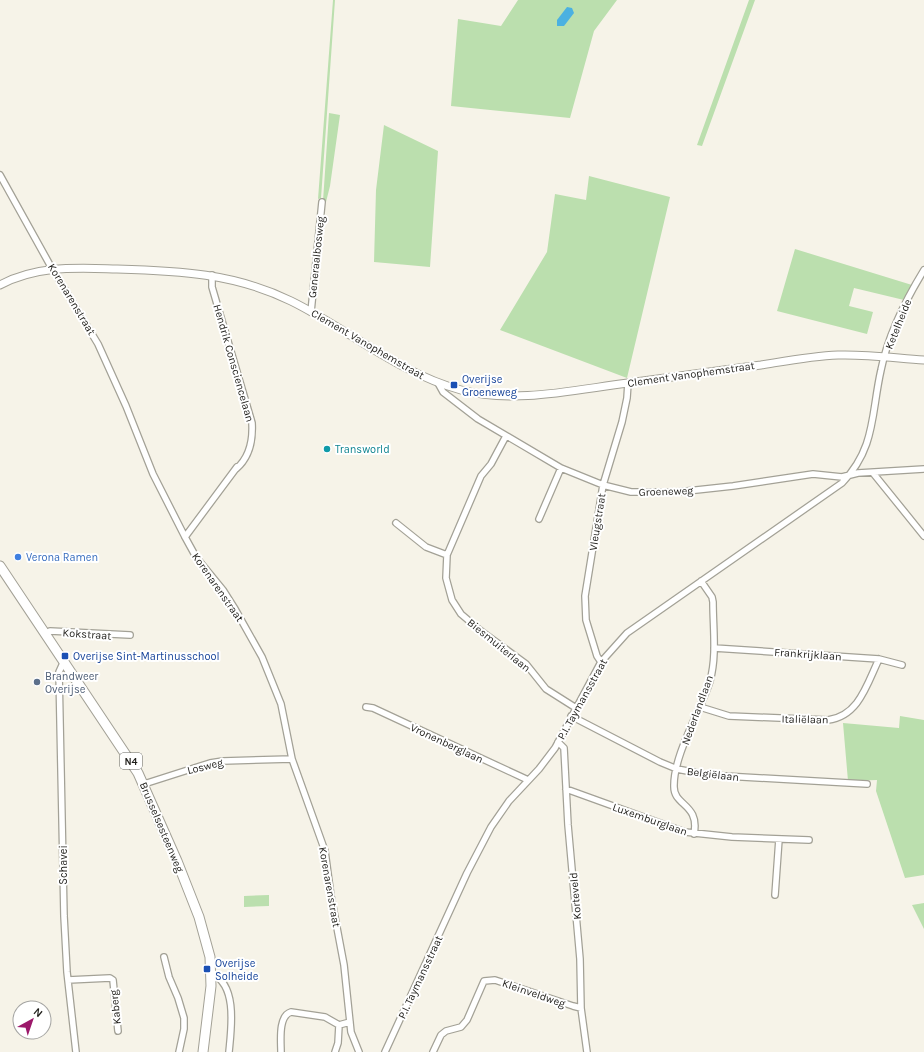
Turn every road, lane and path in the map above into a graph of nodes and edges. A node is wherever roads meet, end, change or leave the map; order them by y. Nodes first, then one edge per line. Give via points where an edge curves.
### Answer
1 (0, 175) edge
2 (322, 202) dead end
3 (53, 268) junction
4 (924, 270) edge
5 (212, 276) junction
6 (0, 284) edge
7 (311, 312) junction
8 (885, 357) junction
9 (924, 360) edge
10 (438, 383) junction
11 (628, 383) junction
12 (506, 436) junction
13 (561, 468) junction
14 (924, 470) edge
15 (873, 473) junction
16 (850, 475) junction
17 (603, 485) junction
18 (539, 519) dead end
19 (396, 523) dead end
20 (924, 536) edge
21 (185, 537) junction
22 (447, 555) junction
23 (0, 566) edge
24 (701, 581) junction
25 (45, 633) junction
26 (130, 635) dead end
27 (714, 648) junction
28 (879, 659) junction
29 (64, 661) junction
30 (601, 662) junction
31 (902, 665) dead end
32 (69, 669) junction
33 (60, 678) junction
34 (366, 707) dead end
35 (700, 707) junction
36 (576, 708) junction
37 (571, 716) junction
38 (558, 742) junction
39 (292, 759) junction
40 (677, 769) junction
41 (528, 780) junction
42 (144, 784) junction
43 (867, 784) dead end
44 (566, 789) junction
45 (694, 834) junction
46 (779, 838) junction
47 (809, 840) dead end
48 (775, 895) dead end
49 (164, 957) dead end
50 (212, 974) junction
51 (68, 980) junction
52 (581, 1008) junction
53 (350, 1022) junction
54 (339, 1026) junction
55 (118, 1031) dead end
56 (76, 1052) edge
57 (179, 1052) edge
58 (203, 1052) edge
59 (229, 1052) edge
60 (281, 1052) edge
61 (335, 1052) edge
62 (359, 1052) edge
63 (385, 1052) edge
64 (433, 1052) edge
65 (587, 1052) edge

1 - 3 street, Korenarenstraat
2 - 7 street, Generaalbosweg
3 - 5 street, Clement Vanophemstraat via 174,271
3 - 6 street, Clement Vanophemstraat via 28,273
3 - 21 street, Korenarenstraat via 98,344 153,474
4 - 8 street, Ketelheide via 909,295
5 - 7 street, Clement Vanophemstraat via 264,289
5 - 21 street, Hendrik Consciencelaan via 212,287 252,423 253,435 248,451
7 - 10 street, Clement Vanophemstraat via 383,356
8 - 9 street, Clement Vanophemstraat
8 - 11 street, Clement Vanophemstraat via 829,356
8 - 16 street, P.I. Taymansstraat via 870,435 860,461
10 - 11 street, Clement Vanophemstraat via 478,393 525,396
10 - 12 street, Groeneweg via 443,392 478,419
11 - 17 street, Vleugstraat via 622,422
12 - 13 street, Groeneweg
12 - 22 street, Biesmuiterlaan via 491,464 481,476
13 - 17 street, Groeneweg
13 - 18 street
14 - 15 street, Groeneweg
15 - 16 street, Groeneweg
15 - 20 street
16 - 17 street, Groeneweg via 799,475 773,481 678,492 636,492
16 - 24 street, P.I. Taymansstraat
17 - 30 street, Vleugstraat via 585,596 586,620
19 - 22 street via 426,547
21 - 39 street, Korenarenstraat via 196,556 223,590 262,657 281,704
22 - 36 street, Biesmuiterlaan via 446,578 452,600 461,614 526,664 546,689
23 - 25 main road, Brusselsesteenweg / N4
24 - 27 street, Nederlandlaan via 712,597
24 - 30 street, P.I. Taymansstraat via 627,633
25 - 26 street, Kokstraat via 50,631
25 - 29 main road, Brusselsesteenweg / N4
27 - 28 street, Frankrijklaan
27 - 35 street, Nederlandlaan via 710,680
28 - 31 street, Frankrijklaan
28 - 35 street, Italiëlaan via 854,708 838,719 729,716
29 - 32 main road, Brusselsesteenweg / N4
29 - 33 street, Schavei via 60,667
30 - 36 street, P.I. Taymansstraat
32 - 33 street
32 - 42 main road, Brusselsesteenweg / N4
33 - 51 street, Schavei via 62,883
34 - 41 street, Vronenberglaan
35 - 40 street, Nederlandlaan
36 - 37 street, P.I. Taymansstraat
37 - 38 street, P.I. Taymansstraat
37 - 40 street, Belgiëlaan
38 - 41 street, P.I. Taymansstraat
38 - 44 street, Korteveld via 564,748
39 - 42 street, Losweg via 210,763
39 - 53 street, Korenarenstraat via 325,852 344,965
40 - 43 street, Belgiëlaan via 708,775
40 - 45 street, Nederlandlaan via 674,788 676,794 694,814
41 - 63 street, P.I. Taymansstraat via 508,801 491,827
42 - 50 main road, Brusselsesteenweg / N4 via 200,917 208,944
44 - 45 street, Luxemburglaan
44 - 52 street, Korteveld
45 - 46 street, Luxemburglaan
46 - 47 street, Luxemburglaan
46 - 48 street
49 - 57 street via 184,1018
50 - 58 main road, Brusselsesteenweg / N4
50 - 59 street via 222,983 232,1005
51 - 55 street, Kaberg via 113,980
51 - 56 street, Schavei
52 - 64 street, Kleinveldweg via 495,980 484,981 467,1020 461,1027 441,1035
52 - 65 street, Korteveld
53 - 54 street
53 - 62 street, Korenarenstraat
54 - 60 street via 325,1017 288,1013 283,1020
54 - 61 street

